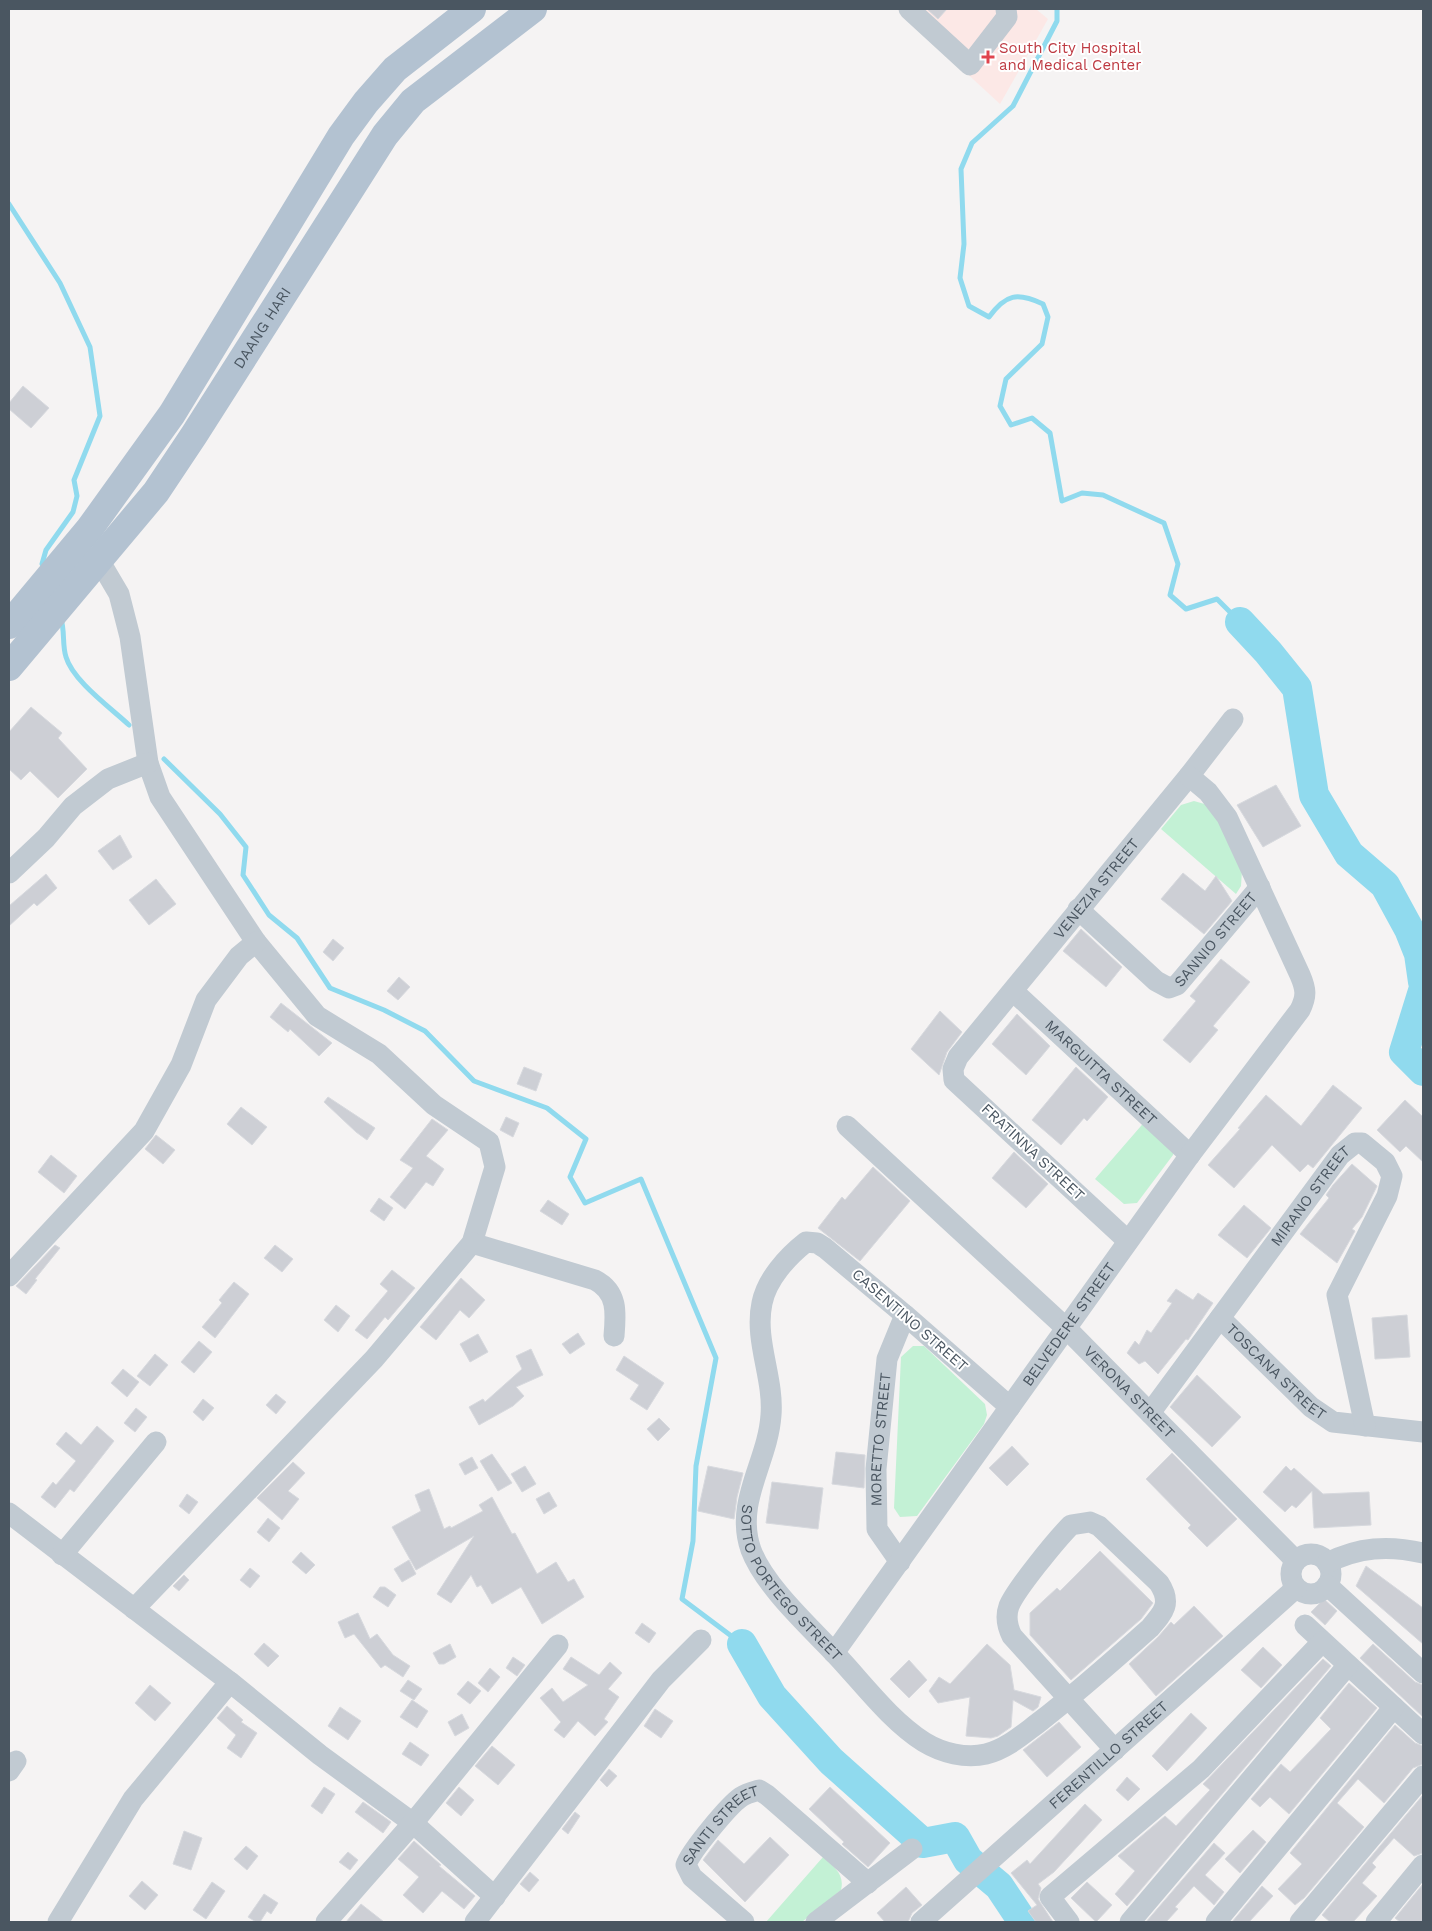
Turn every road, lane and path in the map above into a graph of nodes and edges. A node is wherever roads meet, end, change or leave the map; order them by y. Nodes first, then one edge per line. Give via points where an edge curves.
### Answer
1 (472, 9) edge
2 (533, 9) edge
3 (909, 9) edge
4 (1006, 9) edge
5 (99, 560) junction
6 (9, 625) edge
7 (9, 667) edge
8 (1232, 719) dead end
9 (148, 763) junction
10 (1188, 776) junction
11 (9, 874) edge
12 (1260, 887) junction
13 (1078, 909) junction
14 (256, 942) junction
15 (1013, 991) junction
16 (958, 1057) joint
17 (847, 1126) dead end
18 (1190, 1155) junction
19 (1128, 1241) junction
20 (806, 1242) joint
21 (472, 1243) junction
22 (9, 1276) edge
23 (905, 1315) junction
24 (1220, 1318) junction
25 (1066, 1328) junction
26 (614, 1336) dead end
27 (1010, 1407) junction
28 (1150, 1413) junction
29 (1365, 1426) junction
30 (1423, 1432) edge
31 (156, 1442) dead end
32 (9, 1513) edge
33 (1423, 1553) edge
34 (62, 1555) junction
35 (1296, 1560) junction
36 (900, 1562) junction
37 (1328, 1563) junction
38 (1327, 1585) junction
39 (1296, 1588) junction
40 (134, 1609) junction
41 (1305, 1625) dead end
42 (701, 1640) dead end
43 (1322, 1642) junction
44 (558, 1646) dead end
45 (834, 1653) junction
46 (1348, 1665) junction
47 (1423, 1673) edge
48 (230, 1682) junction
49 (1068, 1700) junction
50 (1394, 1707) junction
51 (1423, 1734) edge
52 (1115, 1750) junction
53 (1423, 1776) edge
54 (413, 1823) junction
55 (912, 1849) dead end
56 (1423, 1865) edge
57 (868, 1883) junction
58 (495, 1897) junction
59 (58, 1922) edge
60 (326, 1922) edge
61 (476, 1922) edge
62 (744, 1922) edge
63 (816, 1922) edge
64 (921, 1922) edge
65 (1069, 1922) edge
66 (1130, 1922) edge
67 (1216, 1922) edge
68 (1300, 1922) edge
69 (1376, 1922) edge

1 - 6 main road, DAANG HARI via 395,69 361,109 341,136 172,414 133,471
2 - 5 main road, DAANG HARI via 413,101 385,135 156,492
3 - 4 street via 970,65 1007,17
5 - 7 main road, DAANG HARI
5 - 9 street via 119,594 130,637
8 - 10 street, VENEZIA STREET
9 - 11 street via 108,778 80,801
9 - 14 street via 160,798
10 - 12 street via 1219,804
10 - 13 street, VENEZIA STREET
12 - 13 street, SANNIO STREET via 1178,985 1169,988 1156,981
12 - 18 street, BELVEDERE STREET via 1300,974 1306,999
13 - 15 street, VENEZIA STREET
14 - 21 street via 317,1016 379,1054 434,1106 489,1142 496,1167
14 - 22 street via 239,956 206,1000 182,1065 144,1131
15 - 16 street, VENEZIA STREET
15 - 18 street, MARGUITTA STREET
16 - 19 street, FRATINNA STREET via 953,1069 954,1080
17 - 25 street, VERONA STREET
18 - 19 street, BELVEDERE STREET
19 - 25 street, BELVEDERE STREET
20 - 23 street, CASENTINO STREET via 817,1243
20 - 45 street, SOTTO PORTEGO STREET via 767,1285 761,1305 760,1326 772,1414 747,1501 746,1525 751,1549 761,1570
21 - 26 street via 605,1285 616,1310
21 - 40 street via 374,1359
23 - 27 street, CASENTINO STREET
23 - 36 street, MORETTO STREET via 886,1359 876,1469 877,1529
24 - 28 street, MIRANO STREET
24 - 29 street, TOSCANA STREET via 1311,1407 1340,1424
24 - 29 street, MIRANO STREET via 1340,1155 1355,1143 1362,1143 1390,1168 1391,1186 1337,1295
25 - 27 street, BELVEDERE STREET
25 - 28 street, VERONA STREET
27 - 36 street, BELVEDERE STREET
28 - 35 street, VERONA STREET
29 - 30 street, TOSCANA STREET
31 - 34 street
32 - 34 street
33 - 37 street via 1380,1548 1359,1550
34 - 40 street
35 - 37 street via 1316,1555
35 - 39 street via 1291,1569 1291,1579
36 - 45 street, BELVEDERE STREET
37 - 38 street via 1330,1578
38 - 39 street via 1312,1594
38 - 47 street
39 - 52 street, FERENTILLO STREET
40 - 48 street
41 - 43 street
42 - 58 street via 661,1680
43 - 46 street
43 - 65 street via 1200,1769 1050,1897
44 - 54 street
45 - 49 street, SOTTO PORTEGO STREET via 894,1718 924,1742 945,1752 968,1756 987,1754 1007,1746
46 - 50 street
46 - 66 street
48 - 54 street via 320,1755
48 - 59 street via 133,1799
49 - 49 street via 1012,1636 1007,1618 1009,1606 1064,1532 1071,1524 1090,1522 1099,1526 1159,1582 1166,1594 1166,1605 1150,1628
49 - 52 street
50 - 51 street
50 - 67 street
52 - 64 street, FERENTILLO STREET
53 - 68 street
54 - 58 street
54 - 60 street
55 - 57 street
56 - 69 street
57 - 62 street, SANTI STREET via 771,1798 759,1790 749,1792 739,1798 693,1851 686,1865 692,1878
57 - 63 street
58 - 61 street

